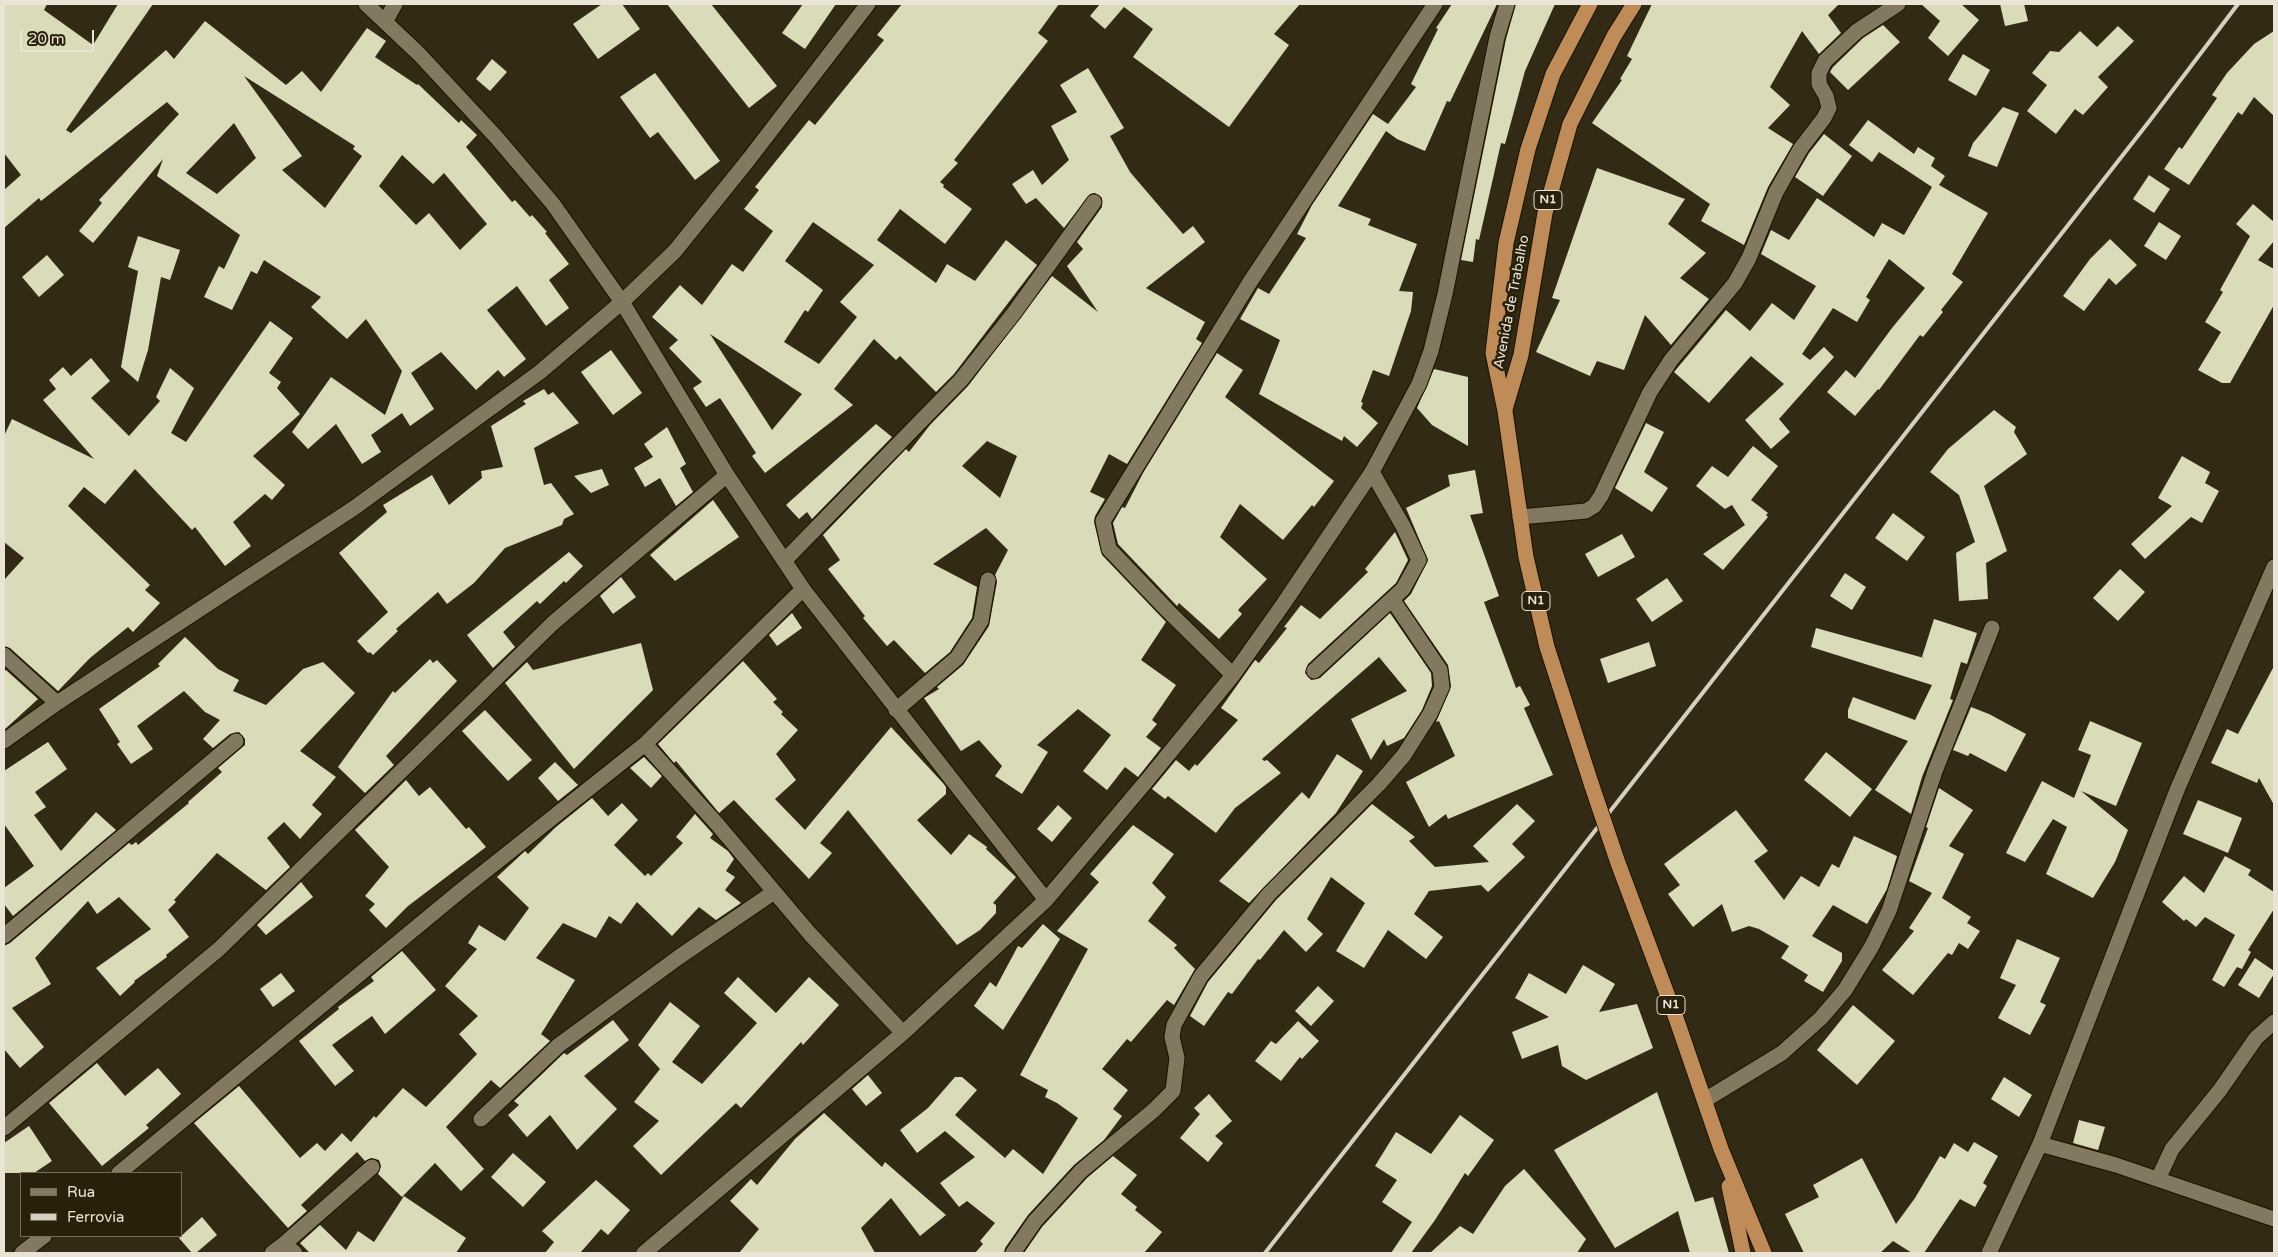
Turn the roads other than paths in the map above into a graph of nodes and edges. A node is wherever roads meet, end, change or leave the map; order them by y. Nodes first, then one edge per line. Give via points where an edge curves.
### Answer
1 (366, 4) edge
2 (395, 4) edge
3 (868, 4) edge
4 (1435, 4) edge
5 (1507, 4) edge
6 (1590, 4) edge
7 (1634, 4) edge
8 (1898, 4) edge
9 (385, 22) junction
10 (1094, 202) dead end
11 (622, 302) junction
12 (1505, 411) junction
13 (1372, 472) junction
14 (727, 475) junction
15 (1520, 517) junction
16 (784, 561) junction
17 (2274, 567) edge
18 (988, 580) dead end
19 (803, 589) junction
20 (1392, 599) junction
21 (1992, 628) dead end
22 (4, 655) edge
23 (1314, 671) dead end
24 (1232, 675) junction
25 (57, 703) junction
26 (896, 710) junction
27 (4, 741) edge
28 (236, 741) dead end
29 (646, 744) junction
30 (774, 892) junction
31 (1046, 900) junction
32 (4, 936) edge
33 (2274, 1022) edge
34 (904, 1033) junction
35 (1705, 1100) junction
36 (481, 1119) dead end
37 (4, 1128) edge
38 (2040, 1144) junction
39 (1721, 1149) junction
40 (372, 1166) dead end
41 (120, 1172) edge
42 (2158, 1179) junction
43 (2274, 1219) edge
44 (43, 1237) edge
45 (284, 1250) edge
46 (22, 1253) edge
47 (644, 1253) edge
48 (1012, 1253) edge
49 (1743, 1253) edge
50 (1764, 1253) edge
51 (1989, 1253) edge

1 - 9 street
2 - 9 street
3 - 11 street via 675,251
4 - 24 street via 1250,282 1103,520 1109,549
5 - 13 street via 1497,37 1431,351 1419,384
6 - 12 highway, Avenida de Trabalho / N1 via 1553,74 1528,149 1506,242 1493,353
7 - 12 highway, Avenida de Trabalho / N1 via 1614,36 1570,124 1545,213 1521,355
8 - 15 street via 1857,31 1824,61 1819,84 1829,108 1824,118 1801,148 1780,185 1735,283 1671,360 1650,392 1594,506 1586,510
9 - 11 street via 497,138 553,204
10 - 16 street via 961,380
11 - 14 street
11 - 25 street via 540,372 354,508
12 - 15 highway, N1
13 - 20 street via 1419,560 1403,589
13 - 24 street
14 - 16 street
14 - 37 street via 553,623 219,948
15 - 35 highway, N1, bridge via 1547,647 1618,863
16 - 19 street
17 - 38 street via 2177,790
18 - 26 street via 981,621 957,658
19 - 26 street
19 - 29 street
20 - 23 street
20 - 48 street via 1440,670 1442,687 1430,714 1404,755 1379,784 1269,894 1201,976 1174,1025 1172,1038 1177,1058 1173,1092 1081,1171 1035,1221
21 - 35 street via 1935,771 1889,912 1872,946 1845,990 1821,1018 1782,1053
22 - 25 street
24 - 31 street
25 - 27 street
26 - 31 street
28 - 32 street
29 - 30 street
29 - 41 street via 459,892
30 - 34 street
30 - 36 street via 558,1045
31 - 34 street
33 - 42 street via 2256,1038 2220,1090 2172,1149
34 - 47 street
35 - 39 highway, N1
38 - 42 street
38 - 51 street
39 - 49 highway, N1
39 - 50 highway, N1
40 - 45 street
42 - 43 street
44 - 46 street

